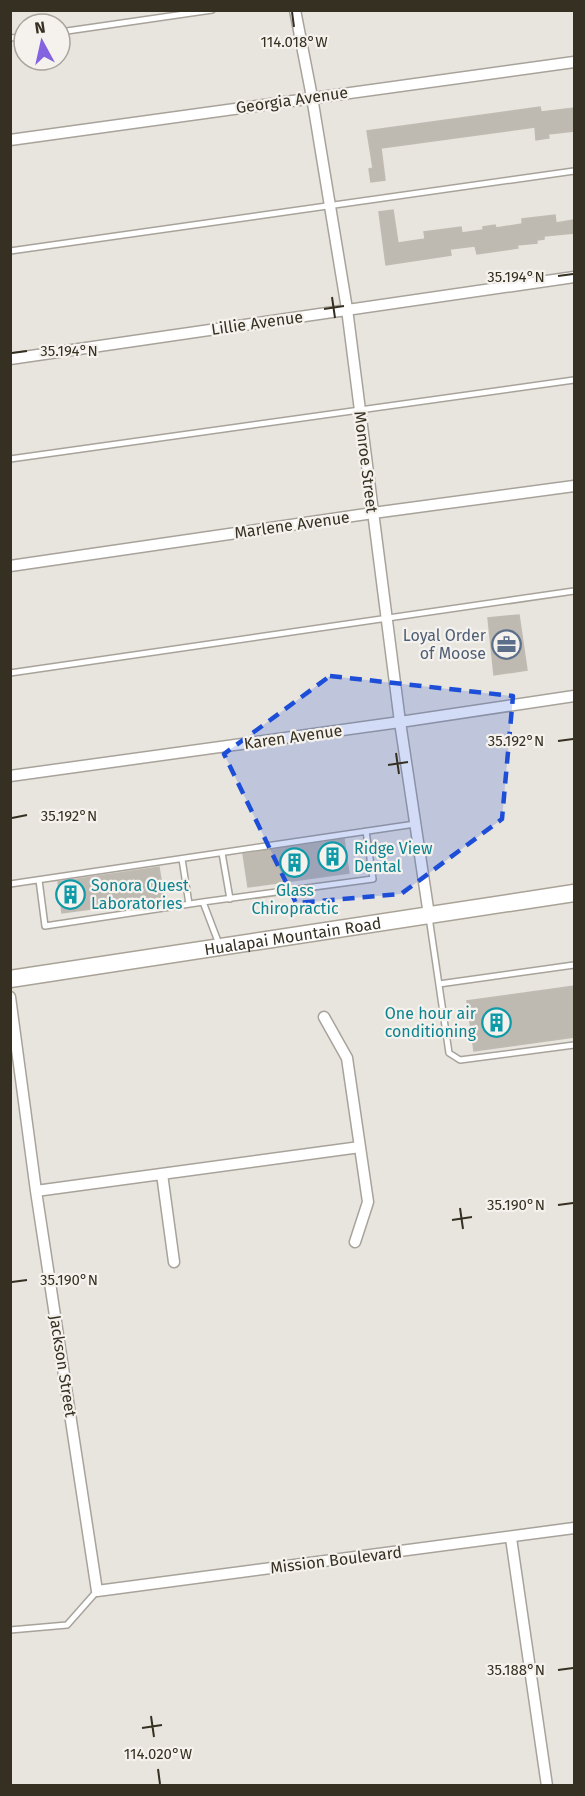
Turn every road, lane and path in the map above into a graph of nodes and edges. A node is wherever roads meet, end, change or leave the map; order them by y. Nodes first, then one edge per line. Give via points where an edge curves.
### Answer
1 (212, 10) edge
2 (295, 10) edge
3 (72, 30) edge
4 (574, 62) edge
5 (312, 97) junction
6 (10, 140) edge
7 (574, 171) edge
8 (329, 206) junction
9 (10, 251) edge
10 (574, 277) edge
11 (347, 309) junction
12 (10, 359) edge
13 (574, 380) edge
14 (360, 410) junction
15 (10, 459) edge
16 (574, 486) edge
17 (373, 513) junction
18 (10, 567) edge
19 (574, 591) edge
20 (387, 618) junction
21 (10, 674) edge
22 (574, 696) edge
23 (400, 722) junction
24 (10, 776) edge
25 (416, 824) junction
26 (366, 831) junction
27 (222, 853) junction
28 (182, 859) junction
29 (39, 880) junction
30 (10, 884) edge
31 (574, 893) edge
32 (231, 898) junction
33 (203, 902) junction
34 (189, 904) junction
35 (429, 915) junction
36 (220, 947) junction
37 (574, 965) edge
38 (10, 979) edge
39 (440, 984) junction
40 (10, 997) edge
41 (324, 1017) dead end
42 (574, 1045) edge
43 (360, 1147) junction
44 (162, 1174) junction
45 (36, 1191) junction
46 (355, 1242) dead end
47 (174, 1262) dead end
48 (574, 1528) edge
49 (511, 1538) junction
50 (97, 1591) junction
51 (10, 1630) edge
52 (547, 1785) edge

1 - 3 lane
2 - 5 street, Monroe Street
4 - 5 street, Georgia Avenue
5 - 6 street, Georgia Avenue
5 - 8 street, Monroe Street
7 - 8 lane
8 - 9 lane
8 - 11 street, Monroe Street
10 - 11 street, Lillie Avenue
11 - 12 street, Lillie Avenue
11 - 14 street, Monroe Street
13 - 14 lane
14 - 15 lane
14 - 17 street, Monroe Street
16 - 17 street, Marlene Avenue
17 - 18 street, Marlene Avenue
17 - 20 street, Monroe Street
19 - 20 lane
20 - 21 lane
20 - 23 street, Monroe Street
22 - 23 street, Karen Avenue
23 - 24 street, Karen Avenue
23 - 25 street, Monroe Street
25 - 26 lane
25 - 35 street, Monroe Street
26 - 27 lane
26 - 32 lane via 374,879
27 - 28 lane
27 - 32 lane
28 - 29 lane
28 - 34 lane
29 - 30 lane
29 - 34 lane via 45,926
31 - 35 main road, Hualapai Mountain Road
32 - 33 lane
33 - 34 lane
33 - 36 lane
35 - 36 main road, Hualapai Mountain Road
35 - 39 lane
36 - 38 main road, Hualapai Mountain Road
37 - 39 lane
39 - 42 lane via 449,1053 460,1060
40 - 45 street, Jackson Street
41 - 43 street via 347,1058
43 - 44 street
43 - 46 street via 368,1202
44 - 45 street
44 - 47 street
45 - 50 street, Jackson Street
48 - 49 street, Mission Boulevard
49 - 50 street, Mission Boulevard
49 - 52 street
50 - 51 lane via 67,1625

